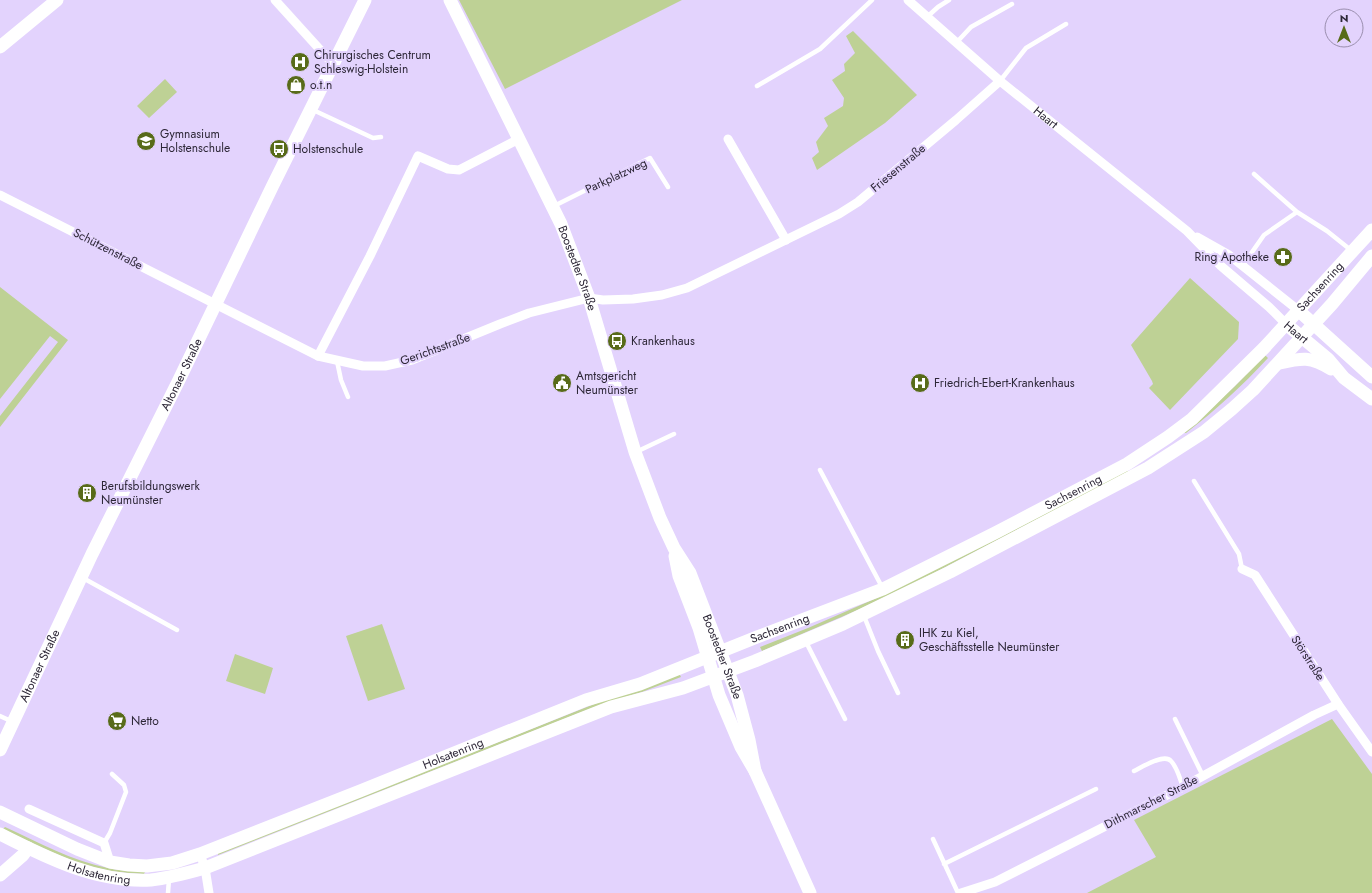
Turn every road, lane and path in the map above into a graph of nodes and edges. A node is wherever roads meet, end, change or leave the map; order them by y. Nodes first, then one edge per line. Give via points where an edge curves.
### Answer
1 (57, 0) edge
2 (275, 0) edge
3 (365, 0) edge
4 (450, 0) edge
5 (872, 0) edge
6 (908, 0) edge
7 (950, 0) edge
8 (1012, 4) dead end
9 (927, 17) junction
10 (1066, 24) dead end
11 (957, 42) junction
12 (0, 47) edge
13 (333, 64) junction
14 (1000, 81) junction
15 (757, 86) dead end
16 (311, 109) junction
17 (381, 138) dead end
18 (519, 139) junction
19 (728, 139) dead end
20 (1254, 174) dead end
21 (668, 187) dead end
22 (0, 195) edge
23 (553, 207) junction
24 (1297, 212) junction
25 (1372, 230) edge
26 (1187, 231) junction
27 (786, 240) junction
28 (1352, 251) junction
29 (1372, 256) edge
30 (1243, 265) junction
31 (589, 298) junction
32 (216, 304) junction
33 (1298, 310) junction
34 (1286, 324) junction
35 (1314, 324) junction
36 (1302, 338) junction
37 (318, 356) junction
38 (337, 361) junction
39 (1279, 363) junction
40 (1372, 377) edge
41 (1344, 378) junction
42 (348, 397) dead end
43 (1372, 399) edge
44 (674, 434) dead end
45 (1168, 437) junction
46 (1178, 450) junction
47 (635, 452) junction
48 (820, 470) dead end
49 (1194, 481) dead end
50 (674, 548) junction
51 (1242, 569) joint
52 (81, 578) junction
53 (883, 589) junction
54 (864, 614) junction
55 (177, 630) dead end
56 (805, 640) junction
57 (721, 651) junction
58 (708, 656) junction
59 (728, 670) junction
60 (713, 677) junction
61 (898, 693) dead end
62 (1338, 704) junction
63 (0, 716) edge
64 (844, 719) dead end
65 (1175, 720) dead end
66 (12, 722) junction
67 (0, 750) edge
68 (1372, 752) edge
69 (755, 771) junction
70 (1134, 771) dead end
71 (112, 774) dead end
72 (1203, 776) junction
73 (1183, 787) junction
74 (1096, 789) dead end
75 (29, 809) dead end
76 (0, 812) edge
77 (0, 834) edge
78 (932, 839) dead end
79 (104, 843) junction
80 (28, 848) junction
81 (200, 854) junction
82 (110, 862) junction
83 (944, 864) junction
84 (205, 868) junction
85 (0, 874) edge
86 (169, 877) junction
87 (168, 893) edge
88 (209, 893) edge
89 (810, 893) edge
90 (959, 893) edge

1 - 12 main road
2 - 13 street
3 - 13 main road, Altonaer Straße
4 - 18 main road, Boostedter Straße
5 - 15 lane via 820,49
6 - 9 street, Haart
7 - 9 lane
8 - 11 lane via 971,27
9 - 11 street, Haart
10 - 14 lane via 1026,48
11 - 14 street, Haart
13 - 16 main road, Altonaer Straße
14 - 26 street, Haart
14 - 27 street, Friesenstraße via 858,202
16 - 17 lane via 373,138
16 - 32 main road, Altonaer Straße
18 - 23 main road, Boostedter Straße
18 - 37 street via 460,170 448,169 418,156
19 - 27 street
20 - 24 lane
21 - 23 lane, Parkplatzweg via 650,158
22 - 32 street, Schützenstraße
23 - 31 main road, Boostedter Straße
24 - 28 lane
24 - 30 lane via 1264,235
25 - 28 main road, Sachsenring
26 - 30 street, Haart via 1229,254
26 - 34 street, Haart via 1221,266 1270,307
27 - 31 street, Friesenstraße via 687,288 633,299
28 - 33 main road, Sachsenring
29 - 35 main road, Sachsenring
30 - 33 street, Haart
31 - 38 street, Gerichtsstraße via 529,314 412,360 385,366 363,366
31 - 47 main road, Boostedter Straße
32 - 37 street, Gerichtsstraße
32 - 52 main road, Altonaer Straße
33 - 34 main road, Sachsenring
33 - 35 main road, Haart
34 - 36 main road, Haart
34 - 45 main road, Sachsenring via 1192,419
35 - 36 main road, Sachsenring
35 - 40 main road, Haart
36 - 39 main road, Sachsenring
36 - 41 main road, Haart
37 - 38 street, Gerichtsstraße
38 - 42 lane
39 - 41 main road via 1306,358 1324,365
39 - 46 main road, Sachsenring via 1232,410
41 - 43 main road, Haart
44 - 47 lane
45 - 46 lane
45 - 53 main road, Sachsenring via 1127,464
46 - 54 main road, Sachsenring via 950,572
47 - 50 main road, Boostedter Straße
48 - 53 lane
49 - 51 lane via 1239,554
50 - 57 main road, Boostedter Straße via 690,573
50 - 58 main road, Boostedter Straße via 679,576
51 - 62 street, Störstraße via 1255,575
52 - 55 lane
52 - 66 main road, Altonaer Straße
53 - 57 main road, Sachsenring
54 - 56 main road, Sachsenring
54 - 61 lane
56 - 59 main road, Sachsenring
56 - 64 lane
57 - 58 main road, Sachsenring
57 - 59 main road, Boostedter Straße
58 - 60 main road, Boostedter Straße
58 - 81 main road, Holsatenring via 640,684 586,700
59 - 60 main road, Sachsenring
59 - 69 main road, Boostedter Straße via 737,695
60 - 69 main road, Boostedter Straße via 741,747
60 - 84 main road, Holsatenring via 611,708
62 - 68 street, Störstraße
62 - 72 street, Dithmarscher Straße
63 - 66 lane
65 - 72 lane
66 - 67 main road, Altonaer Straße
69 - 89 main road, Boostedter Straße
70 - 73 lane via 1162,758 1168,758 1172,761
71 - 79 lane via 124,785 126,792
72 - 73 street, Dithmarscher Straße
73 - 90 street, Dithmarscher Straße via 995,882
74 - 83 lane
75 - 79 street
76 - 82 main road, Holsatenring
77 - 80 main road, Holsatenring
78 - 83 lane
79 - 82 street, Holsatenring
80 - 85 main road
80 - 86 main road, Holsatenring via 62,863 110,878 144,880
81 - 82 main road, Holsatenring via 172,863 147,866
81 - 84 street
83 - 90 lane
84 - 86 main road, Holsatenring
84 - 88 street
86 - 87 lane

